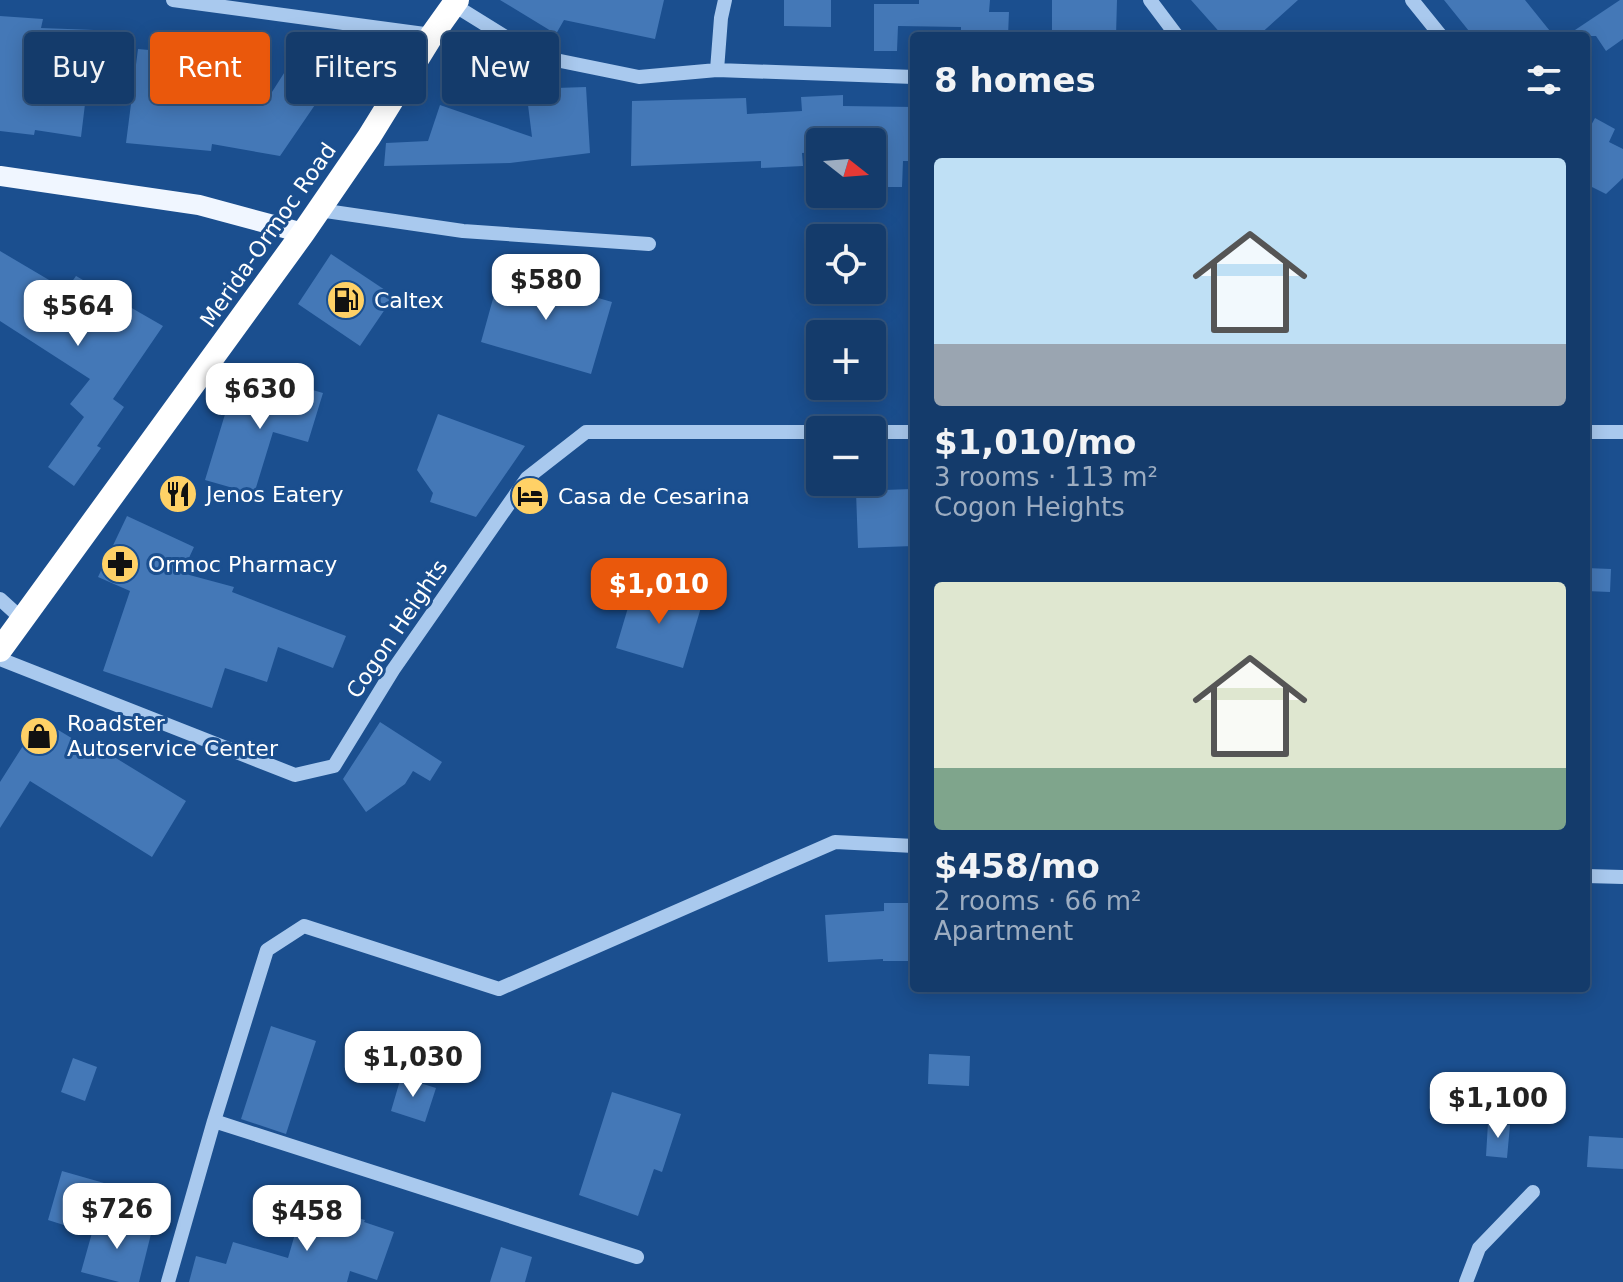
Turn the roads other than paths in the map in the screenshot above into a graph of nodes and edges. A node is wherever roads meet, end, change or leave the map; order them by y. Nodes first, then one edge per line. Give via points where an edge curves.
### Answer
1 (173, 0) edge
2 (725, 0) edge
3 (1150, 0) edge
4 (1412, 0) edge
5 (455, 2) edge
6 (1174, 32) edge
7 (1438, 32) edge
8 (432, 35) junction
9 (717, 70) junction
10 (910, 77) edge
11 (0, 176) edge
12 (319, 210) junction
13 (303, 233) junction
14 (649, 244) dead end
15 (806, 432) edge
16 (886, 432) edge
17 (910, 432) edge
18 (1590, 432) edge
19 (1623, 432) edge
20 (0, 599) edge
21 (22, 619) junction
22 (0, 650) edge
23 (0, 659) edge
24 (910, 846) edge
25 (1590, 876) edge
26 (1623, 877) edge
27 (214, 1121) junction
28 (1533, 1192) dead end
29 (637, 1257) dead end
30 (168, 1282) edge
31 (1466, 1282) edge

1 - 8 street
2 - 9 street
3 - 6 street
4 - 7 street
5 - 8 highway, Merida-Ormoc Road
5 - 9 street via 536,56 639,77
8 - 12 highway, Merida-Ormoc Road
9 - 10 street
11 - 13 main road via 199,205
12 - 13 highway, Merida-Ormoc Road
12 - 14 street via 463,231
13 - 21 highway, Merida-Ormoc Road
15 - 23 street, Cogon Heights via 586,432 527,478 393,670 334,766 295,775
16 - 17 street
18 - 19 street
20 - 21 street
21 - 22 highway, Merida-Ormoc Road
24 - 27 street via 835,842 499,989 304,926 267,950
25 - 26 street
27 - 29 street
27 - 30 street
28 - 31 street via 1479,1248

